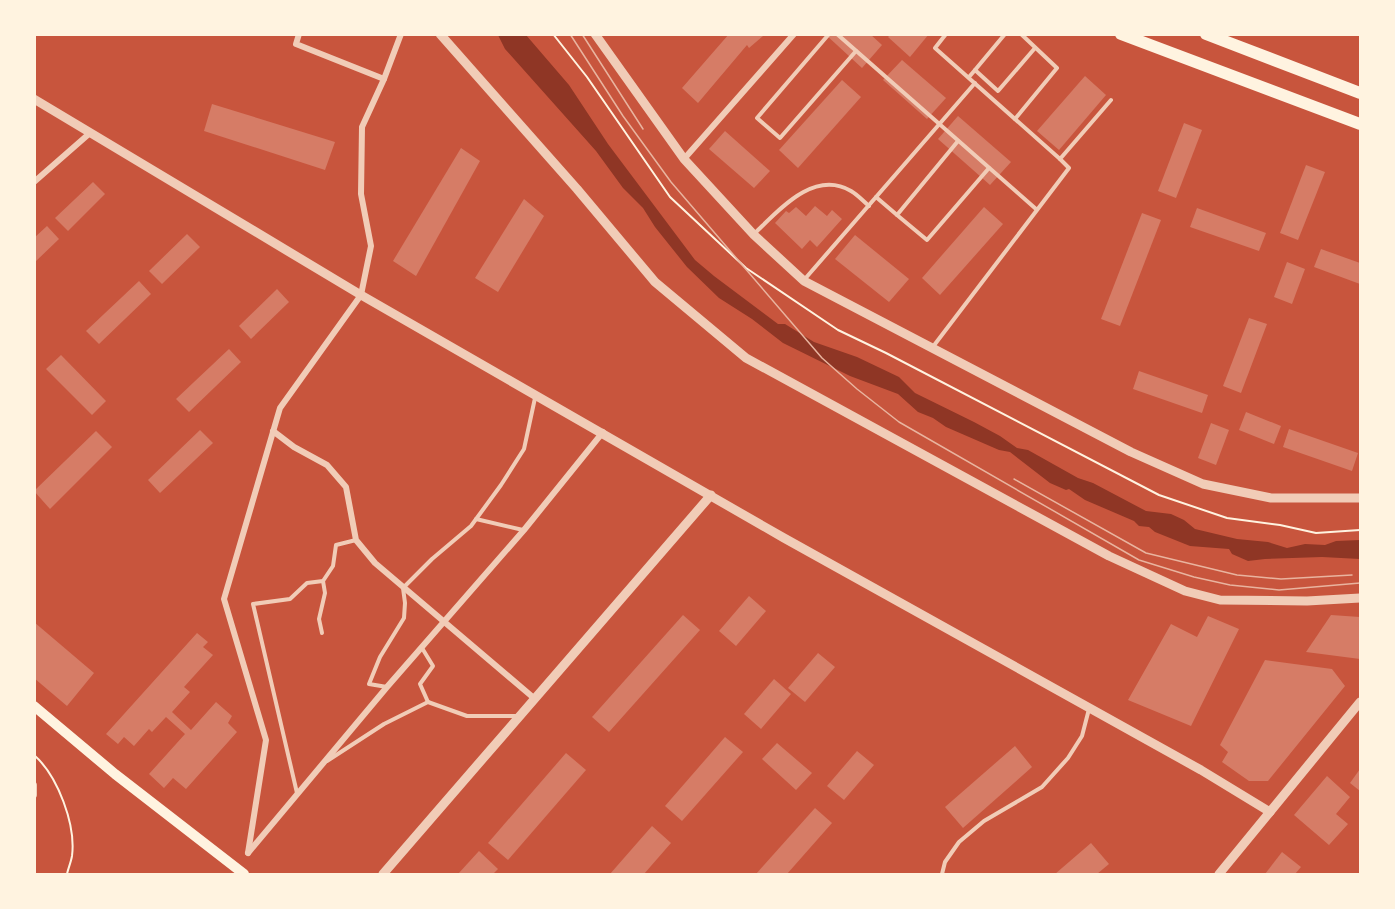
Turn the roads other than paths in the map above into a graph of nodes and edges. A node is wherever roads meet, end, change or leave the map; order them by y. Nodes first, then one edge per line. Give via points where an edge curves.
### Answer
1 (298, 34) edge
2 (401, 34) edge
3 (440, 34) edge
4 (595, 34) edge
5 (794, 34) edge
6 (829, 34) edge
7 (837, 34) edge
8 (946, 34) edge
9 (1005, 34) edge
10 (1021, 34) edge
11 (1121, 34) edge
12 (1206, 34) edge
13 (1035, 48) junction
14 (856, 51) junction
15 (975, 70) junction
16 (969, 78) junction
17 (384, 79) junction
18 (975, 83) junction
19 (1360, 93) edge
20 (34, 99) edge
21 (1111, 100) dead end
22 (1015, 119) junction
23 (938, 124) junction
24 (1360, 124) edge
25 (90, 133) junction
26 (958, 141) junction
27 (684, 159) junction
28 (1059, 159) junction
29 (989, 168) junction
30 (34, 182) edge
31 (876, 197) junction
32 (869, 206) junction
33 (1036, 209) junction
34 (897, 215) junction
35 (754, 235) junction
36 (804, 281) junction
37 (361, 295) junction
38 (932, 349) junction
39 (536, 394) junction
40 (273, 431) junction
41 (603, 432) junction
42 (711, 495) junction
43 (1360, 498) edge
44 (476, 519) junction
45 (524, 530) junction
46 (356, 540) junction
47 (323, 581) junction
48 (403, 588) junction
49 (1360, 598) edge
50 (444, 623) junction
51 (322, 633) dead end
52 (422, 648) junction
53 (387, 687) junction
54 (535, 699) junction
55 (428, 702) junction
56 (1360, 702) edge
57 (34, 706) edge
58 (1090, 708) junction
59 (520, 716) junction
60 (324, 763) junction
61 (34, 785) edge
62 (297, 794) junction
63 (34, 795) edge
64 (1270, 812) junction
65 (244, 874) edge
66 (383, 874) edge
67 (942, 874) edge
68 (1219, 874) edge

1 - 17 street via 296,44
2 - 17 street
3 - 49 street via 656,282 746,358 1109,556 1185,591 1220,600
4 - 27 street
5 - 27 street
6 - 14 lane via 757,118 780,138
7 - 14 lane
8 - 16 lane via 935,48
9 - 15 lane
10 - 13 lane
11 - 24 main road
12 - 19 main road
13 - 15 lane via 998,91
13 - 22 lane via 1058,68
14 - 23 lane
15 - 16 lane
16 - 18 lane
17 - 37 street via 362,127 361,194 371,246
18 - 22 lane
18 - 23 lane
20 - 25 street
21 - 28 lane
22 - 28 lane
23 - 26 lane
23 - 31 lane
25 - 30 street
25 - 37 street
26 - 29 lane
26 - 34 lane
27 - 35 street
28 - 33 lane via 1069,168
29 - 33 lane
29 - 34 lane via 927,240
31 - 32 lane
31 - 34 lane
32 - 35 lane via 840,187 808,189 790,199
32 - 36 lane
33 - 38 lane
35 - 36 street
36 - 38 street
37 - 39 street
37 - 40 street via 280,408
38 - 43 street via 1131,452 1203,484 1271,498
39 - 41 street
39 - 44 lane via 524,449
40 - 46 street via 327,465 346,486
40 - 62 street via 224,598 266,740 248,853
41 - 42 street
41 - 45 street
42 - 54 street
42 - 58 street
44 - 45 lane
44 - 48 lane
45 - 50 street
46 - 47 lane via 336,545 333,566
46 - 48 street
47 - 51 lane via 326,593 319,619
47 - 62 lane via 307,584 290,600 253,604
48 - 50 street
48 - 53 lane via 404,618 369,684
50 - 52 street
50 - 54 street
52 - 53 street
52 - 55 lane via 432,666 420,684
53 - 60 street
54 - 59 street
55 - 59 lane via 467,716
55 - 60 lane via 384,724
56 - 64 street
57 - 65 main road
58 - 64 street
58 - 67 lane via 1082,736 1068,758 1042,787 984,821 959,842
59 - 66 street
60 - 62 street
61 - 63 street
64 - 68 street

